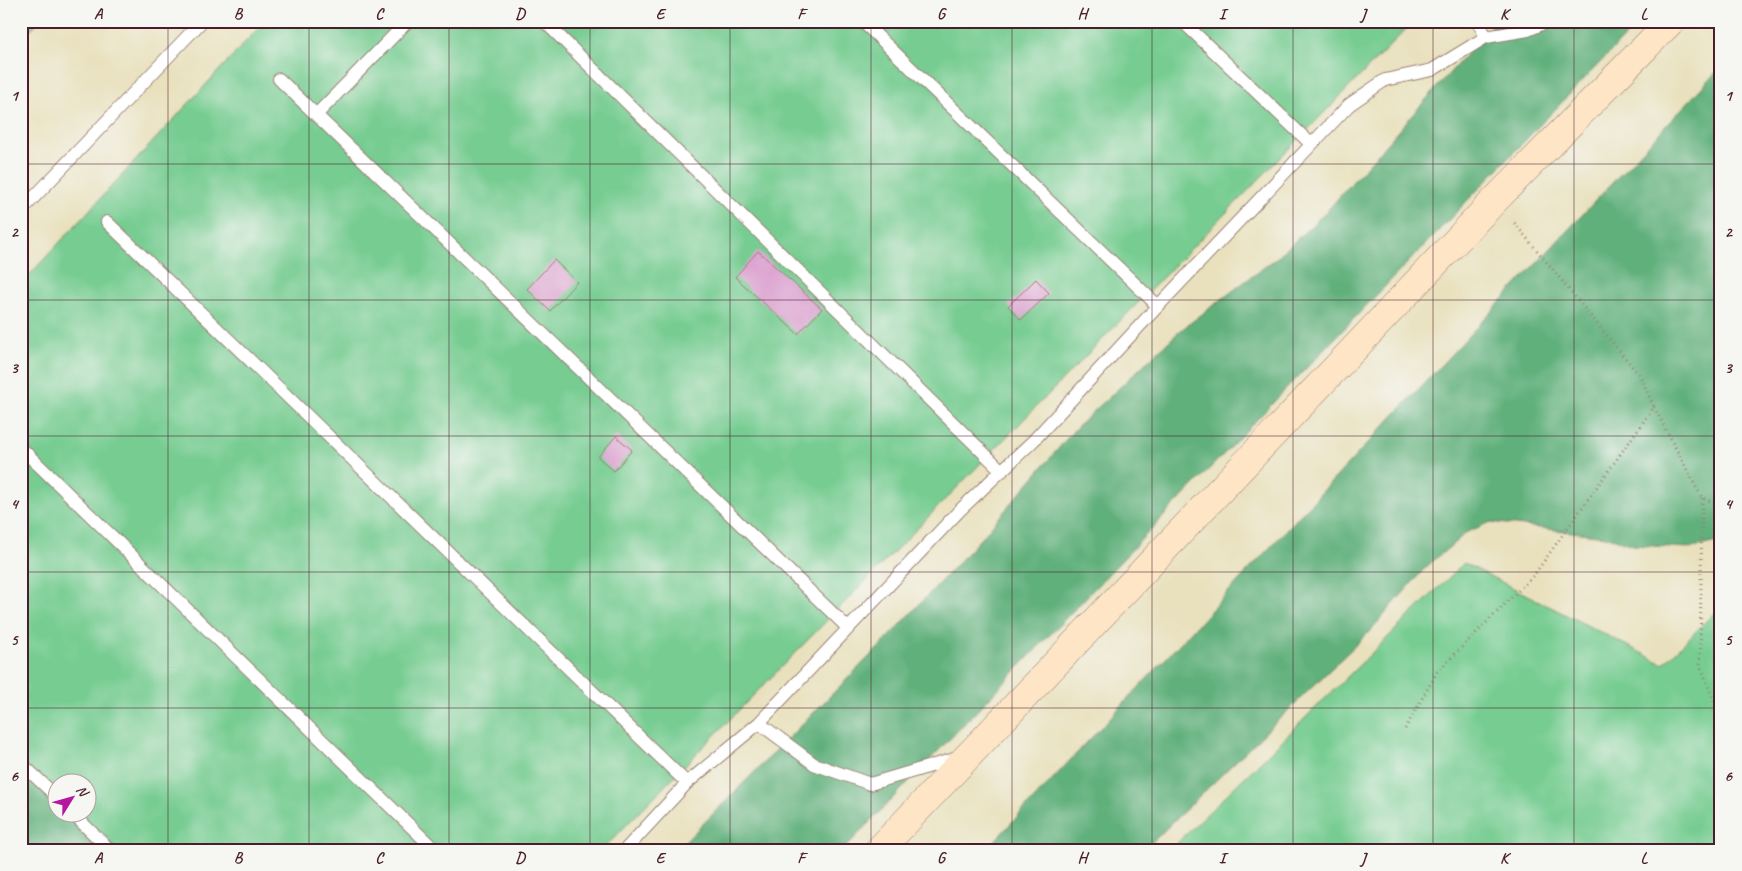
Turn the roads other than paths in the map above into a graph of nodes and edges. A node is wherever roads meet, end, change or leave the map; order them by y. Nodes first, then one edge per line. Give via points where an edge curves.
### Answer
1 (202, 21) edge
2 (408, 21) edge
3 (544, 21) edge
4 (862, 21) edge
5 (1182, 21) edge
6 (1478, 21) edge
7 (1548, 21) edge
8 (1670, 21) edge
9 (1486, 37) junction
10 (279, 79) dead end
11 (317, 114) junction
12 (1311, 144) junction
13 (21, 211) edge
14 (106, 222) dead end
15 (1158, 306) junction
16 (21, 448) edge
17 (1002, 471) junction
18 (848, 628) junction
19 (759, 723) junction
20 (970, 754) junction
21 (21, 762) edge
22 (688, 783) junction
23 (48, 788) edge
24 (83, 824) edge
25 (110, 850) edge
26 (435, 850) edge
27 (625, 850) edge
28 (879, 850) edge

1 - 13 lane
2 - 11 lane
3 - 17 lane
4 - 15 lane
5 - 12 lane
6 - 9 lane
7 - 9 lane via 1528,30
8 - 20 street via 1495,200
9 - 12 lane via 1432,70 1385,80 1349,105
10 - 11 lane
11 - 18 lane
12 - 15 lane
14 - 22 lane
15 - 17 lane
16 - 26 lane
17 - 18 lane via 960,510
18 - 19 lane
19 - 20 lane via 814,764 870,784
19 - 22 lane
20 - 28 street
21 - 23 lane
22 - 27 lane
24 - 25 lane

